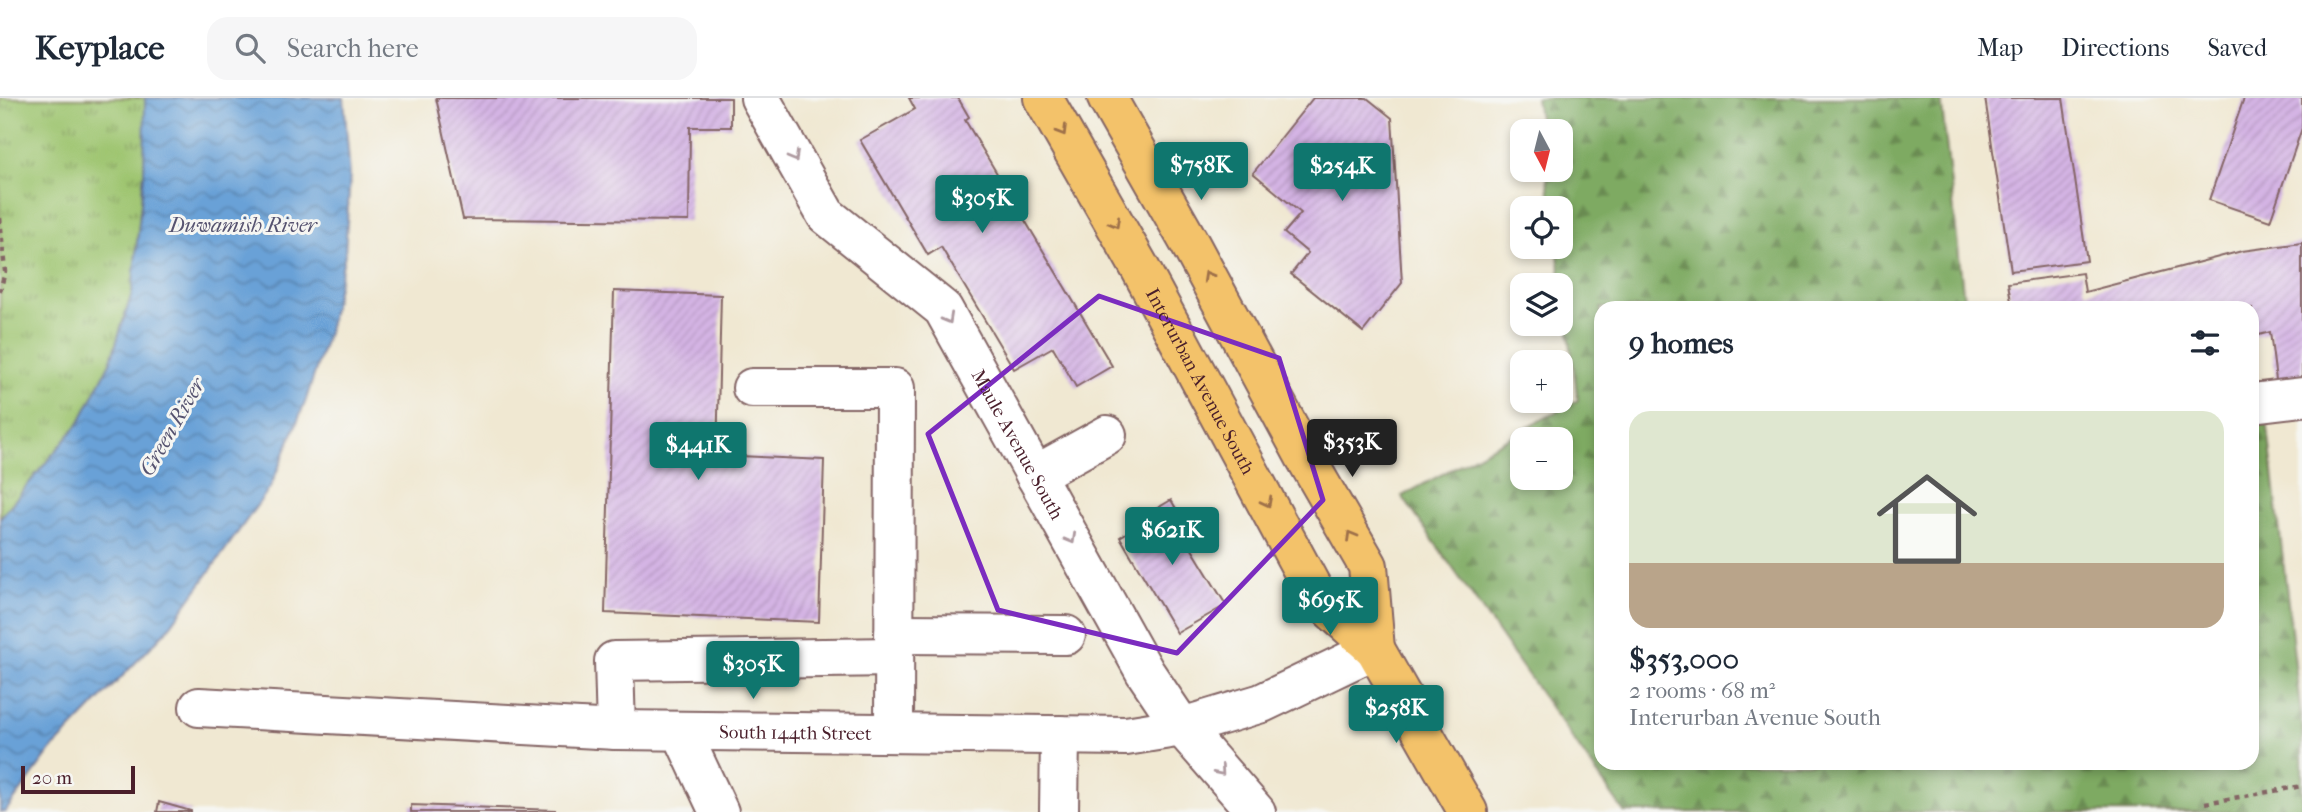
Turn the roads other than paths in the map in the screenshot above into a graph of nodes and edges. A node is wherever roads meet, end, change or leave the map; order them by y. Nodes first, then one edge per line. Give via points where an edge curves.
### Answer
1 (760, 98) edge
2 (1043, 98) edge
3 (1107, 98) edge
4 (752, 388) dead end
5 (2302, 397) edge
6 (2259, 402) edge
7 (1107, 435) dead end
8 (1035, 475) junction
9 (1066, 635) dead end
10 (894, 645) junction
11 (1375, 649) junction
12 (199, 707) dead end
13 (1182, 727) junction
14 (615, 730) junction
15 (681, 731) junction
16 (894, 732) junction
17 (1060, 735) junction
18 (719, 812) edge
19 (1059, 812) edge
20 (1256, 812) edge
21 (1468, 812) edge

1 -> 8 street, Maule Avenue South via 826,215 943,309
2 -> 11 main road, Interurban Avenue South via 1317,597
11 -> 3 main road, Interurban Avenue South via 1368,566
4 - 10 street via 895,388
5 - 6 street
7 - 8 street
8 -> 13 street, Maule Avenue South via 1145,672
9 - 10 street
10 - 14 street via 614,661
10 - 16 street
11 - 13 street, South 144th Street via 1262,704
11 - 21 main road, Interurban Avenue South
12 - 14 street, South 144th Street
13 - 17 street, South 144th Street via 1126,736
13 -> 20 street, Maule Avenue South
14 - 15 street, South 144th Street
15 - 16 street, South 144th Street
15 - 18 street
16 - 17 street, South 144th Street
17 - 19 street

